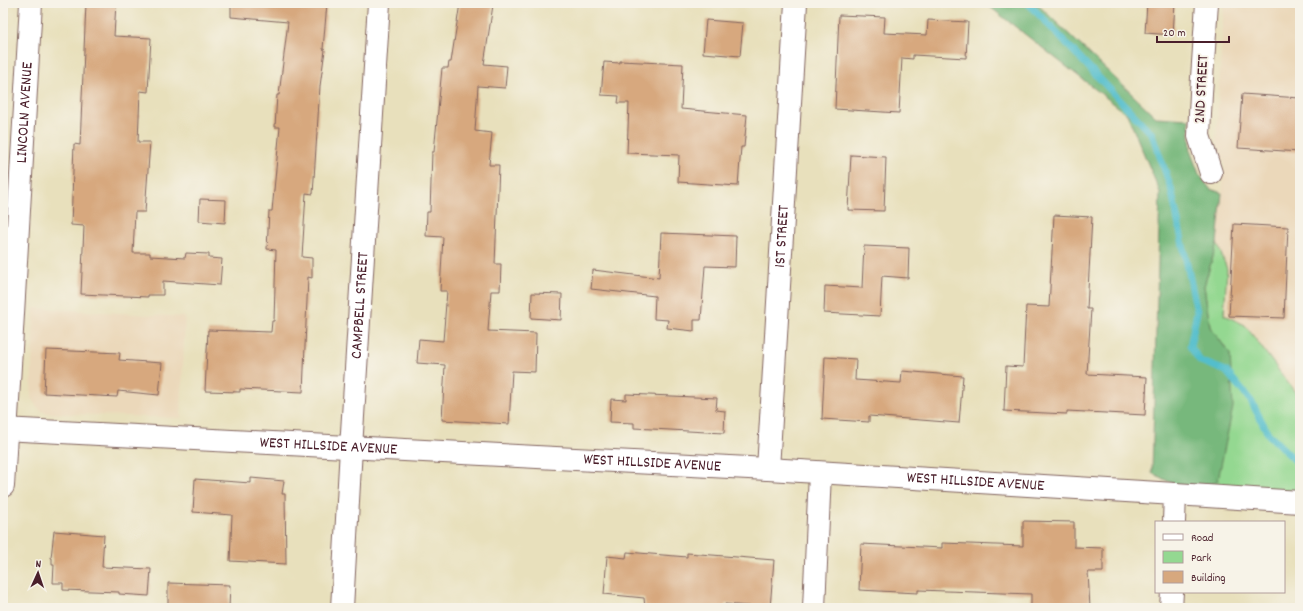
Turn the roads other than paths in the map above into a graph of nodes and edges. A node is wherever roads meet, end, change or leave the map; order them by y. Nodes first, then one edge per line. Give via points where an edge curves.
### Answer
1 (31, 3) edge
2 (379, 3) edge
3 (796, 3) edge
4 (1207, 3) edge
5 (1211, 173) dead end
6 (4, 429) edge
7 (351, 448) junction
8 (768, 469) junction
9 (820, 473) junction
10 (3, 486) edge
11 (1175, 494) junction
12 (1300, 502) edge
13 (1174, 521) edge
14 (1172, 593) edge
15 (342, 608) edge
16 (814, 608) edge
17 (1171, 608) edge

1 - 6 street, LINCOLN AVENUE
2 - 7 street, CAMPBELL STREET
3 - 8 street, 1ST STREET
4 - 5 street, 2ND STREET via 1199,136
6 - 7 street, WEST HILLSIDE AVENUE
6 - 10 street, LINCOLN AVENUE
7 - 8 street, WEST HILLSIDE AVENUE
7 - 15 street, CAMPBELL STREET
8 - 9 street, WEST HILLSIDE AVENUE
9 - 11 street, WEST HILLSIDE AVENUE
9 - 16 street
11 - 12 street, WEST HILLSIDE AVENUE
11 - 13 street
14 - 17 street

